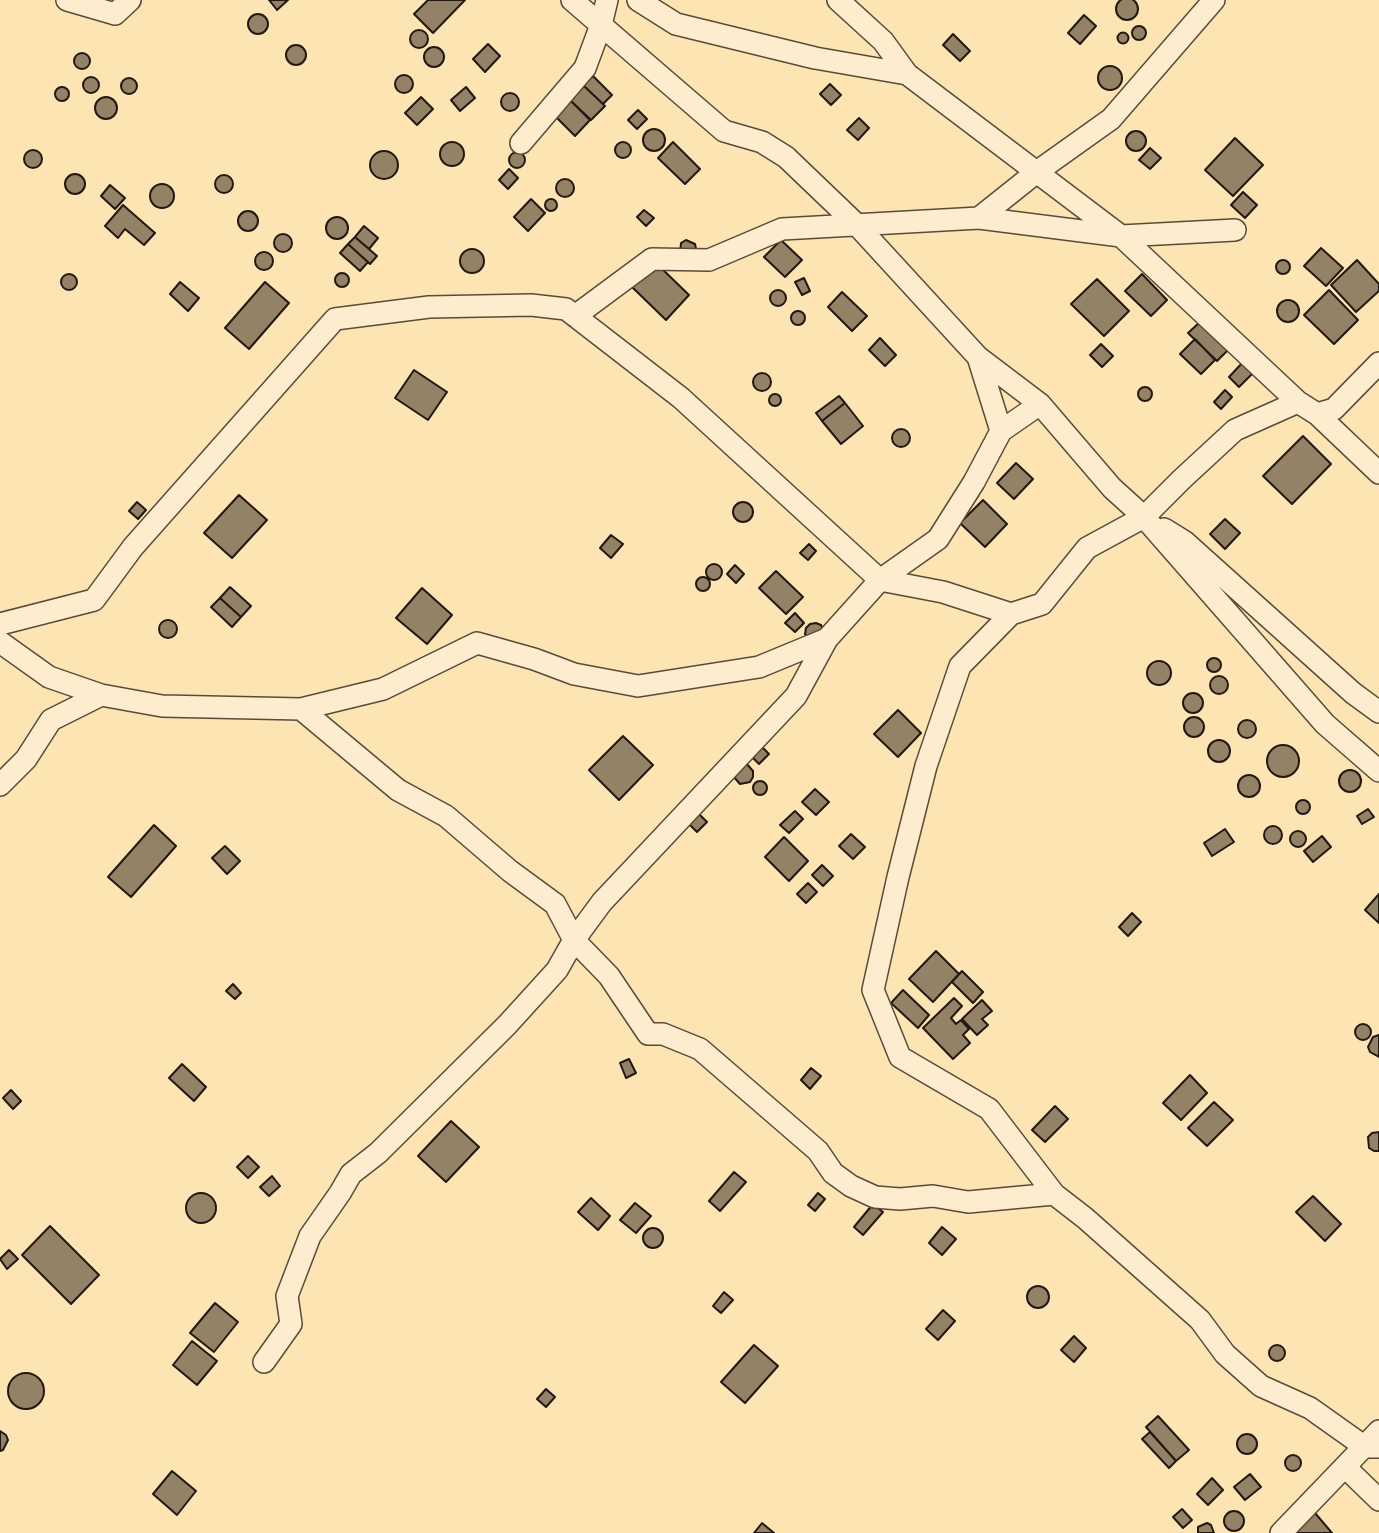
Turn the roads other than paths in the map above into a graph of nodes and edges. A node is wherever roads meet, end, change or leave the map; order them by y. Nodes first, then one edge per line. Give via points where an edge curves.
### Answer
1 (67, 0) edge
2 (572, 0) edge
3 (607, 0) edge
4 (638, 0) edge
5 (838, 0) edge
6 (1214, 0) edge
7 (115, 5) edge
8 (601, 25) junction
9 (907, 74) junction
10 (521, 143) dead end
11 (1038, 171) junction
12 (979, 218) junction
13 (856, 224) junction
14 (1235, 230) dead end
15 (1121, 236) junction
16 (575, 316) junction
17 (978, 357) junction
18 (1379, 363) edge
19 (1298, 402) junction
20 (1040, 404) junction
21 (1317, 414) junction
22 (1001, 431) junction
23 (1379, 473) edge
24 (1144, 517) junction
25 (880, 580) junction
26 (1011, 614) junction
27 (0, 624) edge
28 (827, 639) junction
29 (0, 642) edge
30 (101, 695) junction
31 (301, 709) junction
32 (1379, 712) edge
33 (1379, 771) edge
34 (0, 785) edge
35 (574, 940) junction
36 (1054, 1194) junction
37 (264, 1362) dead end
38 (1374, 1442) edge
39 (1345, 1467) junction
40 (1379, 1500) edge
41 (1281, 1533) edge

1 - 7 street
2 - 8 street
3 - 8 street
4 - 9 street via 676,24 815,58
5 - 9 street via 883,41
6 - 11 street via 1111,119
8 - 10 street via 585,68
8 - 13 street via 724,131 762,142 786,157
9 - 11 street
11 - 12 street
11 - 15 street
12 - 13 street
12 - 15 street
13 - 16 street via 782,229 709,260 652,259
13 - 17 street
14 - 15 street
15 - 19 street
16 - 25 street via 681,398
16 - 27 street via 566,309 531,304 429,307 335,319 133,547 94,600
17 - 20 street
17 - 22 street
18 - 21 street via 1334,409
19 - 21 street
19 - 24 street via 1235,430
20 - 22 street
20 - 24 street via 1112,488
21 - 23 street
22 - 25 street via 938,539
24 - 26 street via 1087,548 1042,604
24 - 32 street via 1185,542
24 - 33 street via 1325,724
25 - 26 street via 943,592
25 - 28 street
26 - 36 street via 960,666 926,766 873,990 900,1057 989,1109
28 - 31 street via 759,667 638,686 574,674 477,643 383,689
28 - 35 street via 796,696 602,902
29 - 30 street via 48,677
30 - 31 street via 162,706
30 - 34 street via 51,720 26,759
31 - 35 street via 398,790 446,816 555,904
35 - 36 street via 609,976 648,1034 663,1034 700,1049 851,1186 875,1197 933,1196 968,1202
35 - 37 street via 557,970 507,1026 379,1153 351,1174 310,1236 287,1296 291,1324
36 - 38 street via 1200,1320 1225,1354 1261,1386
38 - 39 street
39 - 40 street
39 - 41 street

